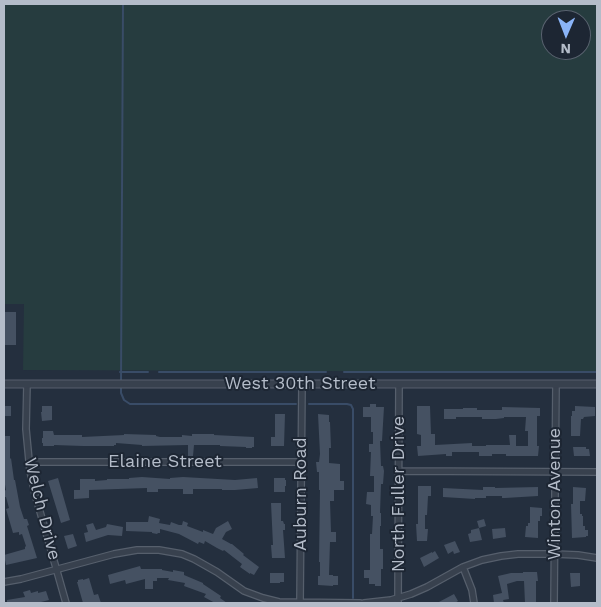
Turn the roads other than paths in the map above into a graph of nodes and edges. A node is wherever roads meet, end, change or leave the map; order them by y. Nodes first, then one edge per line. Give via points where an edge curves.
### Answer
1 (4, 384) edge
2 (27, 384) junction
3 (302, 384) junction
4 (399, 384) junction
5 (556, 384) junction
6 (597, 384) edge
7 (29, 462) junction
8 (301, 462) junction
9 (399, 471) junction
10 (555, 472) junction
11 (597, 472) edge
12 (554, 554) junction
13 (597, 558) edge
14 (463, 567) junction
15 (57, 570) junction
16 (4, 582) edge
17 (398, 601) edge
18 (66, 603) edge
19 (300, 603) edge
20 (360, 603) edge
21 (364, 603) edge
22 (474, 603) edge
23 (554, 603) edge

1 - 2 street, West 30th Street
2 - 3 street, West 30th Street
2 - 7 street, Welch Drive
3 - 4 street, West 30th Street
3 - 8 street, Auburn Road
4 - 5 street, West 30th Street
4 - 9 street, North Fuller Drive
5 - 6 street, West 30th Street
5 - 10 street, Winton Avenue
7 - 8 street, Elaine Street
7 - 15 street, Welch Drive
8 - 19 street, Auburn Road
9 - 10 street
9 - 17 street, North Fuller Drive
10 - 11 street
10 - 12 street, Winton Avenue
12 - 13 street
12 - 14 street via 509,555
12 - 23 street, Winton Avenue
14 - 17 street
14 - 22 street
15 - 16 street
15 - 18 street, Welch Drive
15 - 19 street via 127,551 166,551 200,562 254,596
17 - 21 street
19 - 20 street

